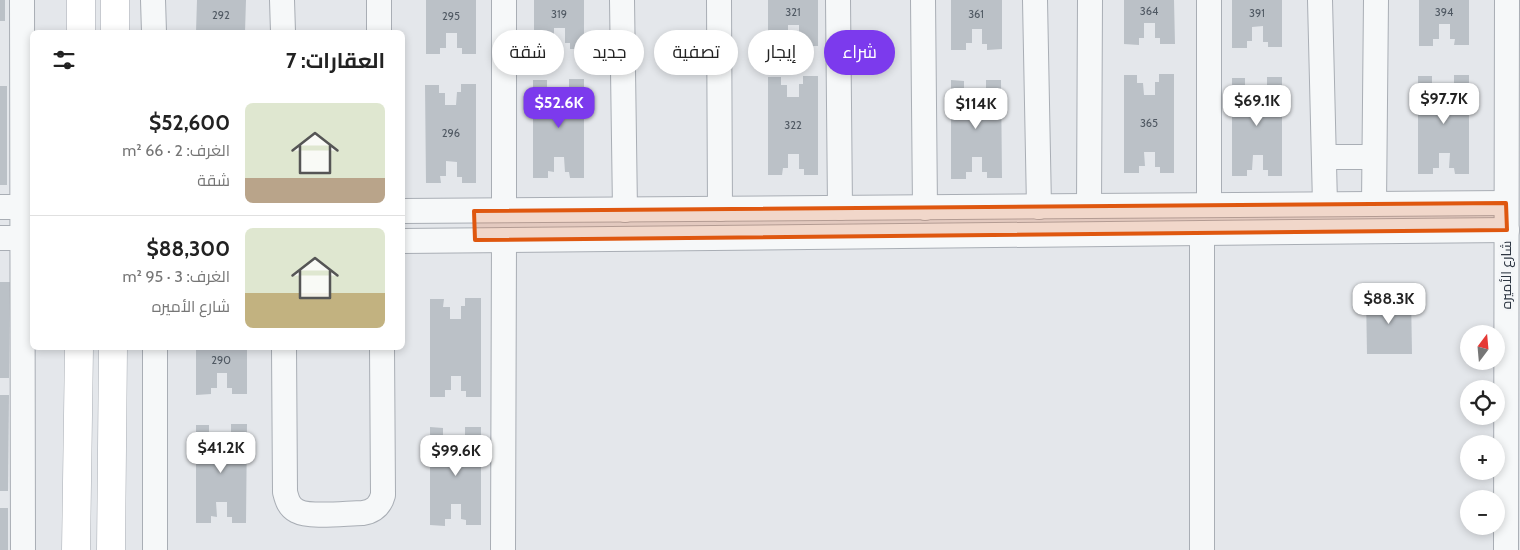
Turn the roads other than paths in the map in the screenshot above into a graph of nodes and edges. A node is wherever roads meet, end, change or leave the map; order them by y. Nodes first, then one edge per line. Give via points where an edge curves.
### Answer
1 (22, 0) edge
2 (81, 0) edge
3 (115, 0) edge
4 (153, 0) edge
5 (282, 0) edge
6 (379, 0) edge
7 (504, 0) edge
8 (622, 0) edge
9 (719, 0) edge
10 (838, 0) edge
11 (923, 0) edge
12 (1035, 0) edge
13 (1090, 0) edge
14 (1208, 0) edge
15 (1320, 0) edge
16 (1376, 0) edge
17 (1507, 0) edge
18 (81, 30) edge
19 (115, 30) edge
20 (154, 30) edge
21 (283, 30) edge
22 (379, 30) edge
23 (11, 42) edge
24 (1324, 157) junction
25 (1374, 157) junction
26 (1506, 203) junction
27 (1325, 204) junction
28 (1374, 204) junction
29 (1218, 205) junction
30 (1089, 206) junction
31 (1168, 206) junction
32 (18, 207) edge
33 (1039, 207) junction
34 (840, 208) junction
35 (924, 208) junction
36 (720, 209) junction
37 (504, 210) junction
38 (527, 210) junction
39 (625, 210) junction
40 (405, 211) edge
41 (474, 211) junction
42 (1506, 230) junction
43 (1202, 233) junction
44 (1229, 233) junction
45 (1169, 234) junction
46 (18, 238) edge
47 (475, 240) junction
48 (504, 240) junction
49 (528, 240) junction
50 (405, 241) edge
51 (79, 350) edge
52 (113, 350) edge
53 (155, 350) edge
54 (284, 350) edge
55 (382, 350) edge
56 (23, 550) edge
57 (76, 550) edge
58 (111, 550) edge
59 (155, 550) edge
60 (503, 550) edge
61 (1202, 550) edge
62 (1506, 550) edge

1 - 23 street
2 - 18 street
3 - 19 street
4 - 20 street
5 - 21 street
6 - 22 street
7 - 37 street
8 - 39 street
9 - 36 street
10 - 34 street
11 - 35 street
12 - 33 street
13 - 30 street
14 - 29 street
15 - 24 street
16 - 25 street
17 - 26 street, شارع الأميره
23 - 32 street
24 - 25 street
24 - 27 street
25 - 28 street
26 - 28 street
26 - 42 street, شارع الأميره
27 - 28 street
27 - 29 street
29 - 31 street
29 - 44 street
30 - 31 street
30 - 33 street
31 - 45 street
32 - 46 street
33 - 35 street
34 - 35 street
34 - 36 street
36 - 39 street
37 - 38 street
37 - 41 street
38 - 39 street
38 - 49 street
40 - 41 street
41 - 47 street
42 - 44 street
42 - 62 street, شارع الأميره
43 - 44 street
43 - 45 street
43 - 61 street
45 - 49 street
46 - 56 street
47 - 48 street
47 - 50 street
48 - 49 street
48 - 60 street
51 - 57 street
52 - 58 street
53 - 59 street
54 - 55 street via 285,492 295,510 309,514 370,512 381,502

